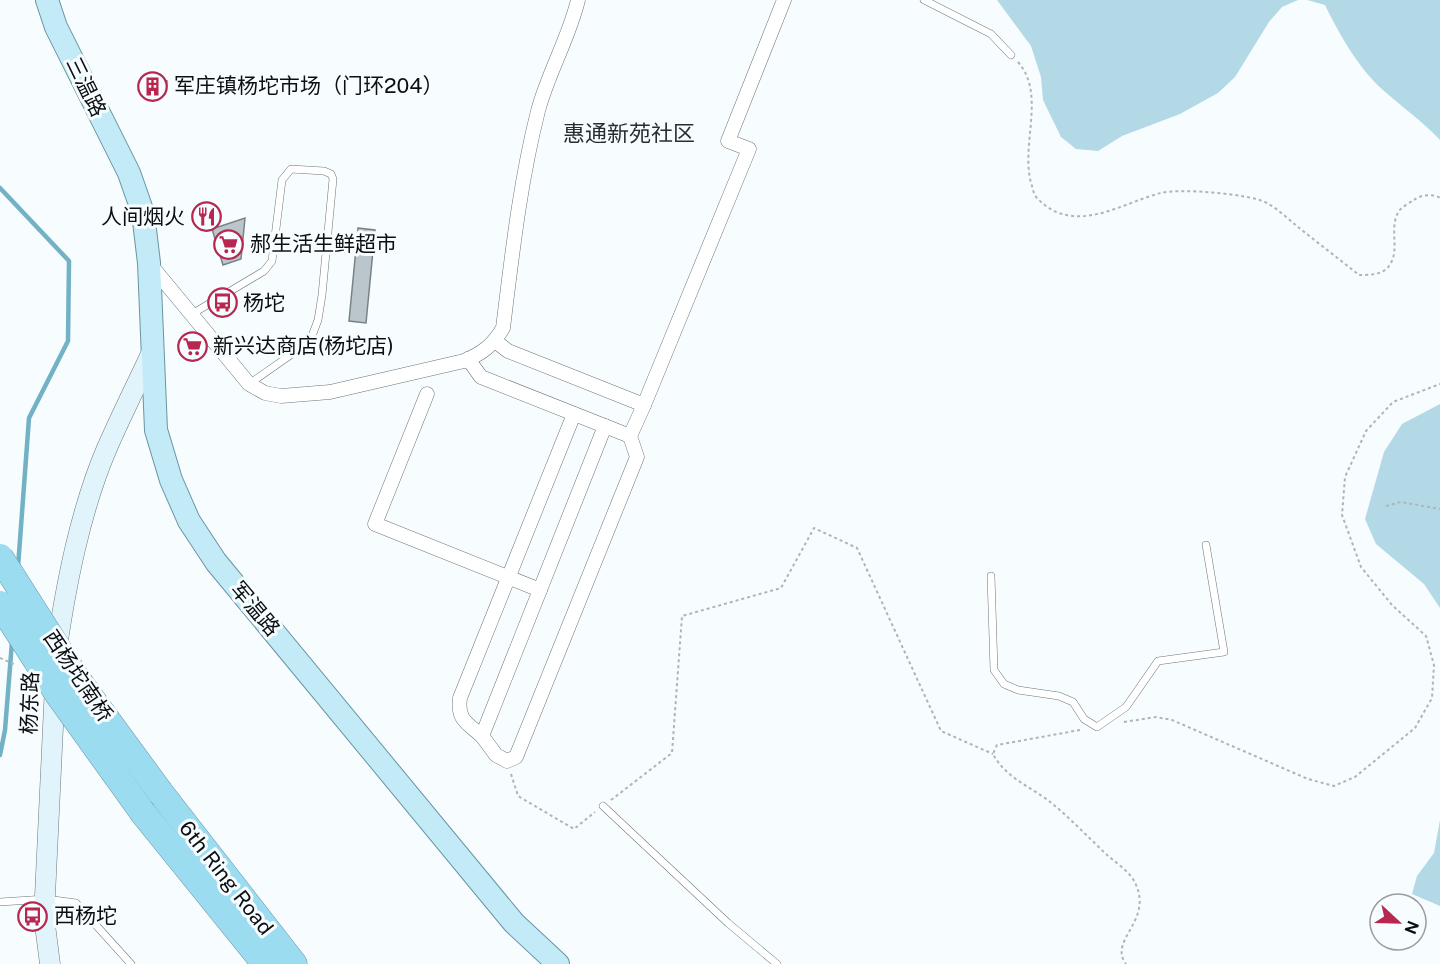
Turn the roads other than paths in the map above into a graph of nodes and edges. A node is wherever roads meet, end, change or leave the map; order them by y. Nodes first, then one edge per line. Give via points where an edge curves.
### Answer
1 (47, 0) edge
2 (578, 0) edge
3 (784, 0) edge
4 (924, 0) edge
5 (1011, 55) road end
6 (129, 173) joint
7 (149, 263) junction
8 (190, 315) junction
9 (495, 341) junction
10 (152, 352) junction
11 (468, 359) junction
12 (249, 384) junction
13 (427, 394) dead end
14 (644, 405) junction
15 (573, 414) junction
16 (605, 426) junction
17 (630, 436) junction
18 (1206, 545) dead end
19 (0, 556) edge
20 (991, 576) dead end
21 (508, 578) junction
22 (540, 590) junction
23 (0, 604) edge
24 (482, 736) junction
25 (160, 792) joint
26 (603, 806) road end
27 (143, 813) joint
28 (46, 899) junction
29 (0, 902) edge
30 (50, 964) edge
31 (131, 964) edge
32 (265, 964) edge
33 (294, 964) edge
34 (558, 964) edge
35 (777, 964) edge

1 - 6 main road, 三温路 via 56,27
2 - 9 street via 539,109 514,232 503,328
3 - 14 street via 728,141 748,149
4 - 5 lane via 991,34
6 - 7 main road, 军温路 via 142,213
7 - 8 street
7 - 10 main road, 军温路
8 - 12 street
8 - 12 lane via 264,271 272,261 285,174 291,169 331,174 322,295 312,336
9 - 11 street via 481,354
9 - 14 street via 508,351
10 - 28 street, 杨东路 via 106,449 64,603 56,657
10 - 34 main road, 军温路 via 156,430 189,521 211,554 514,923
11 - 12 street via 330,392 281,396
11 - 15 street via 481,377
13 - 21 street via 375,524
14 - 17 street
15 - 16 street
15 - 21 street
16 - 17 street
16 - 22 street
17 - 24 street via 637,457 516,757 507,761 496,755
18 - 20 lane via 1224,652 1158,662 1126,707 1097,727 1084,719 1073,702 1018,690 1004,684 994,670
19 - 25 highway, 西杨坨南桥, bridge via 78,680
21 - 22 street
21 - 24 street via 460,698 458,712 462,719
22 - 24 street
23 - 27 highway, 西杨坨南桥, bridge via 59,696
25 - 33 highway, 6th Ring Road
26 - 35 lane
27 - 32 highway, 6th Ring Road
28 - 29 lane
28 - 30 street, 杨东路
28 - 31 lane via 76,903

